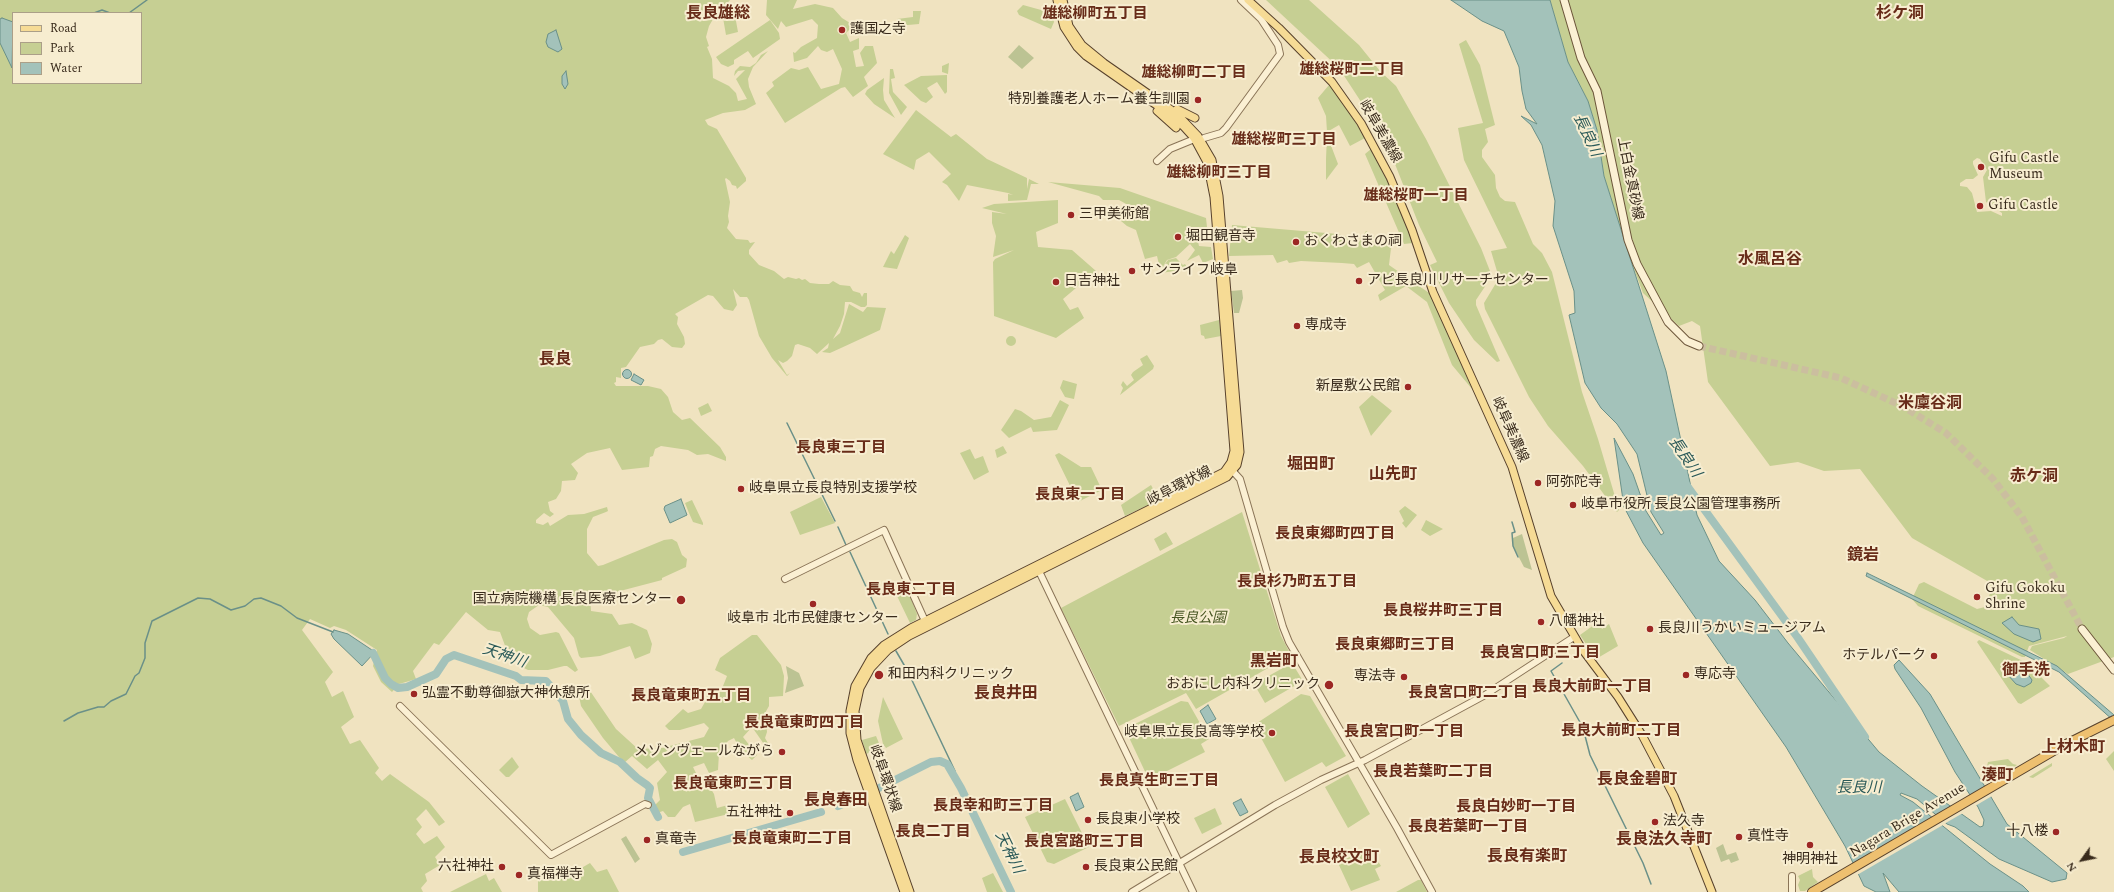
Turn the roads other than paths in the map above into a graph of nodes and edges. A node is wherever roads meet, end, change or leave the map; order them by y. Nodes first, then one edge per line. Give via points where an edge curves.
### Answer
1 (1057, 0) edge
2 (1062, 0) edge
3 (1241, 0) edge
4 (1248, 0) edge
5 (1564, 0) edge
6 (1062, 16) junction
7 (1089, 55) junction
8 (1195, 118) dead end
9 (1176, 128) dead end
10 (1204, 138) dead end
11 (1192, 140) dead end
12 (1157, 161) dead end
13 (1699, 346) tunnel mouth
14 (1231, 469) junction
15 (1038, 568) junction
16 (785, 578) dead end
17 (925, 621) junction
18 (2082, 629) tunnel mouth
19 (1574, 636) junction
20 (2114, 670) edge
21 (400, 706) dead end
22 (2113, 723) edge
23 (1359, 763) junction
24 (648, 805) dead end
25 (1178, 863) junction
26 (1792, 876) dead end
27 (1843, 877) junction
28 (904, 892) edge
29 (910, 892) edge
30 (1132, 892) edge
31 (1193, 892) edge
32 (1432, 892) edge
33 (1712, 892) edge
34 (1792, 892) edge
35 (1812, 892) edge
36 (1821, 892) edge

1 - 6 main road, 岐阜環状線
2 - 6 main road, 岐阜環状線
3 - 10 street via 1261,19 1278,45 1280,54 1226,128 1221,133
4 - 19 main road, 岐阜美濃線 via 1332,82 1361,123 1387,171 1412,230 1433,292 1512,467 1551,596
5 - 13 main road, 上白金真砂線 via 1581,58 1597,91 1628,240 1637,264 1668,322 1688,341
6 - 7 main road, 岐阜環状線 via 1070,38
7 - 8 main road via 1124,72 1179,111
7 - 9 main road via 1093,66
7 - 14 main road, 岐阜環状線 via 1176,120 1194,138 1207,162 1214,197 1234,451
11 - 12 street via 1170,149
14 - 15 main road, 岐阜環状線
14 - 23 street via 1240,479 1285,634
15 - 17 main road, 岐阜環状線
15 - 25 street via 1160,820
15 - 29 main road, 岐阜環状線 via 909,636 882,656 871,668 860,688 855,718 857,740
16 - 17 street via 884,530
17 - 28 main road, 岐阜環状線 via 884,645 871,658 855,686 850,711 850,733 857,760
18 - 20 main road
19 - 23 street via 1485,695
19 - 33 main road, 岐阜美濃線 via 1642,735 1674,796
21 - 24 street via 551,855 645,804
22 - 27 highway, Nagara Brige Avenue via 1998,785
23 - 25 street via 1275,805
23 - 32 street
25 - 30 street
25 - 31 street
26 - 34 street
27 - 35 highway
27 - 36 highway

